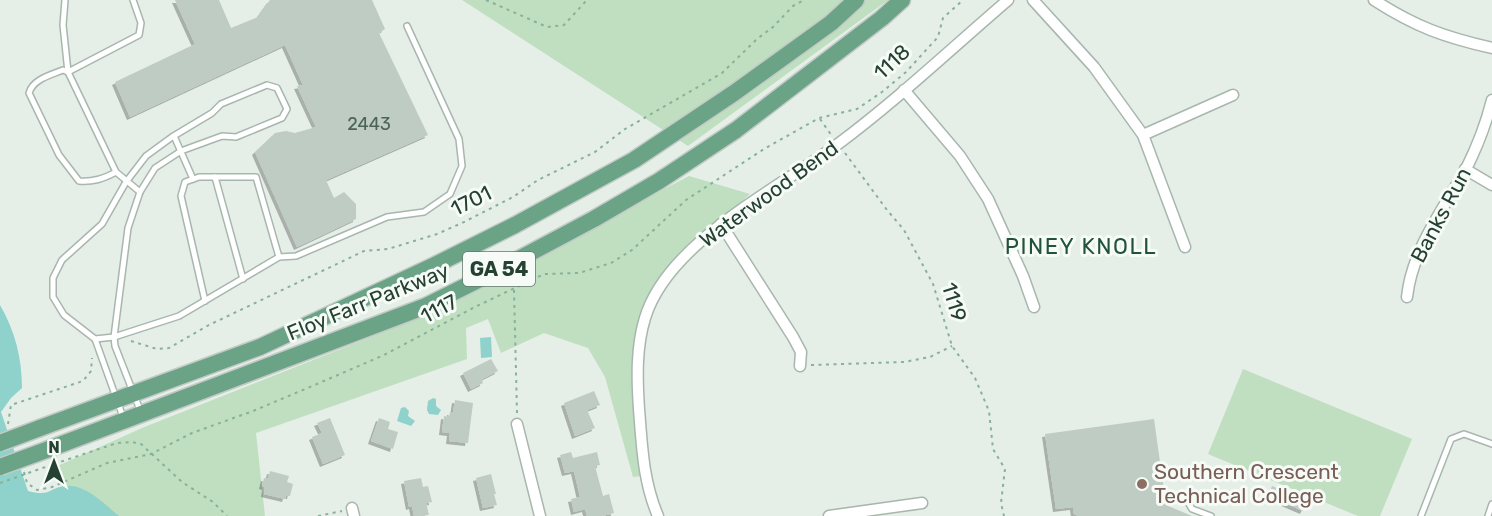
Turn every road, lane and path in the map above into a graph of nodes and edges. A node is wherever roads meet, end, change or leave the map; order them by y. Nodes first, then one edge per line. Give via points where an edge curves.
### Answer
1 (65, 0) edge
2 (133, 0) edge
3 (486, 0) edge
4 (587, 0) edge
5 (804, 0) edge
6 (856, 0) edge
7 (902, 0) edge
8 (963, 0) edge
9 (1008, 0) edge
10 (1033, 0) edge
11 (1374, 0) edge
12 (407, 27) dead end
13 (1492, 48) edge
14 (68, 72) junction
15 (904, 90) junction
16 (1233, 95) dead end
17 (1492, 100) edge
18 (819, 118) junction
19 (1143, 135) junction
20 (174, 136) junction
21 (838, 144) junction
22 (180, 151) junction
23 (1465, 169) junction
24 (116, 172) junction
25 (215, 177) junction
26 (193, 179) junction
27 (126, 182) junction
28 (1492, 185) edge
29 (140, 192) junction
30 (722, 224) junction
31 (1185, 247) dead end
32 (279, 257) junction
33 (243, 279) junction
34 (514, 290) junction
35 (1407, 297) dead end
36 (205, 301) junction
37 (1034, 307) dead end
38 (114, 337) junction
39 (95, 339) junction
40 (115, 346) junction
41 (952, 346) junction
42 (800, 366) joint
43 (134, 393) junction
44 (116, 399) junction
45 (142, 415) junction
46 (124, 421) junction
47 (517, 424) joint
48 (0, 443) edge
49 (1492, 444) edge
50 (151, 454) junction
51 (51, 457) junction
52 (0, 467) edge
53 (0, 483) edge
54 (1186, 499) dead end
55 (922, 503) dead end
56 (1492, 504) edge
57 (353, 512) edge
58 (227, 516) edge
59 (318, 516) edge
60 (540, 516) edge
61 (658, 516) edge
62 (829, 516) edge
63 (1004, 516) edge
64 (1211, 516) edge
65 (1421, 516) edge
66 (1488, 516) edge

1 - 14 lane via 63,25
2 - 14 lane via 141,23 139,35
3 - 4 path via 547,27 564,25
5 - 40 path, 1701 via 722,73 624,129 595,152 462,223 388,249 364,251 169,348 157,349 133,341
6 - 43 main road, Floy Farr Parkway / GA 54 via 734,93 614,171 445,260 260,347
7 - 45 main road, Floy Farr Parkway / GA 54 via 736,130 594,219 426,306
8 - 18 path, 1118 via 943,18 938,37 882,92 857,109
9 - 15 street, Waterwood Bend
10 - 19 street via 1094,66
11 - 13 street via 1433,32
12 - 32 lane via 459,139 462,166 450,194 424,212 387,217 296,256
14 - 24 lane
14 - 24 lane via 63,70 37,81 29,93 59,155 79,181 91,182
15 - 21 street, Waterwood Bend
15 - 37 street via 960,156 988,199
16 - 19 street
17 - 23 street, Banks Run
18 - 21 path, 1119
18 - 34 path, 1117 via 686,200 632,250 611,262 579,273 544,274
19 - 31 street
20 - 22 lane
20 - 22 lane via 212,114 220,104 267,85 277,88 287,109 282,118 236,137 222,136
20 - 27 lane via 146,156
21 - 30 street, Waterwood Bend
21 - 41 path, 1119 via 904,230 922,261
22 - 26 lane
22 - 29 lane via 155,168
23 - 28 street
23 - 35 street, Banks Run via 1415,262
24 - 27 lane
25 - 26 lane
25 - 32 lane via 256,177
25 - 33 lane
26 - 36 lane via 185,182 181,196
27 - 29 lane
27 - 39 lane via 102,224 62,260 53,278 53,297 64,315
29 - 38 lane via 128,228
30 - 42 street via 793,337 801,352
30 - 61 street, Waterwood Bend via 684,257 663,282 644,320 638,371 643,465
32 - 33 lane
33 - 36 lane
34 - 47 path
34 - 50 path, 1117 via 384,355 192,433
36 - 38 lane via 179,316
38 - 39 lane
38 - 40 lane
39 - 44 lane
40 - 43 lane
41 - 42 path via 930,357 904,362
41 - 63 path, 1119 via 975,378 989,411 993,449 1005,469 1001,503
43 - 44 main road, Floy Farr Parkway / GA 54
43 - 45 lane
44 - 46 lane
44 - 48 main road, Floy Farr Parkway / GA 54, bridge
45 - 46 main road, Floy Farr Parkway / GA 54
46 - 51 main road, Floy Farr Parkway / GA 54
47 - 60 street
49 - 65 lane via 1464,434 1451,439
50 - 51 path via 141,444 132,442
50 - 58 path
51 - 52 main road, Floy Farr Parkway / GA 54, bridge
51 - 53 path, bridge
54 - 64 lane via 1192,509
55 - 62 street
56 - 66 lane
57 - 59 path

